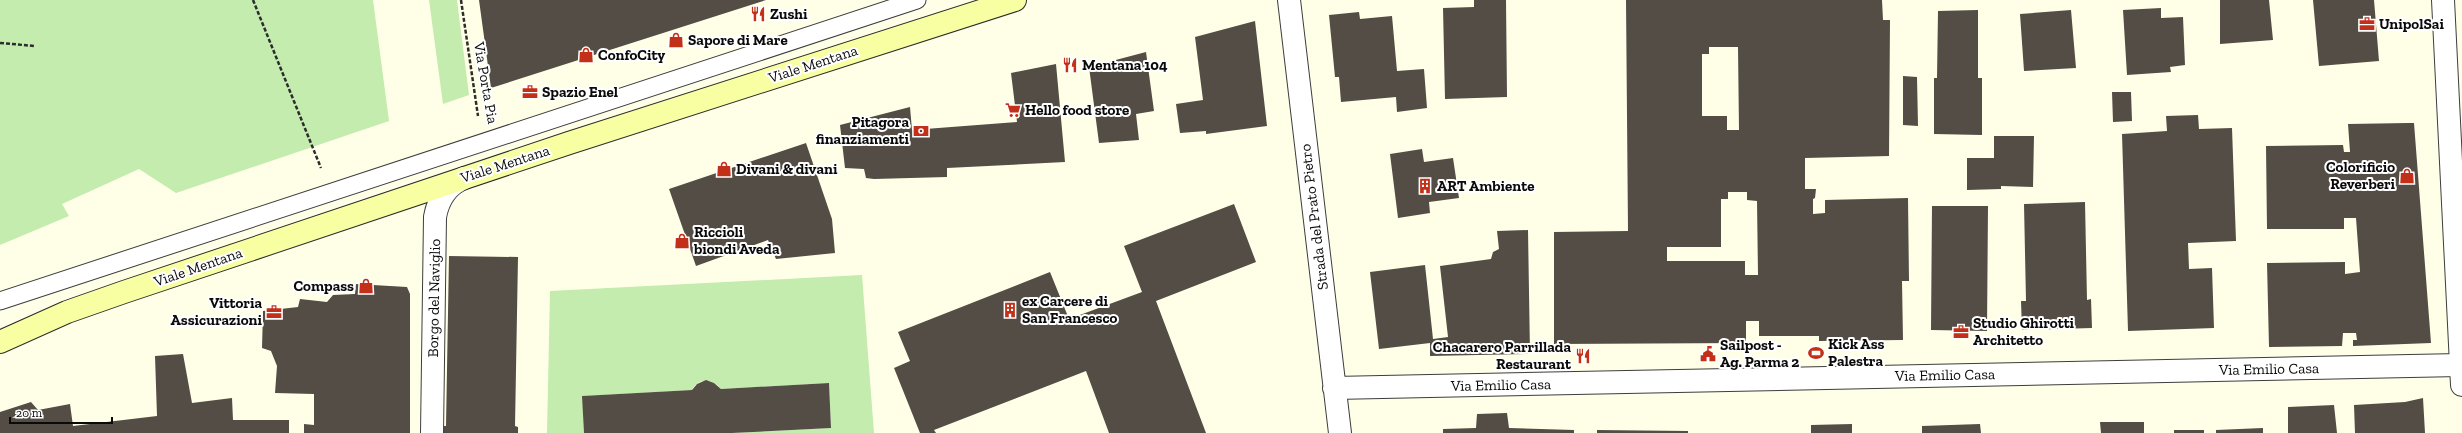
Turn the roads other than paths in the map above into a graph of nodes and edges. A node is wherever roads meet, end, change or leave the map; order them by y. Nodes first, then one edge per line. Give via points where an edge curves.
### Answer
1 (917, 0) edge
2 (1015, 0) edge
3 (1289, 0) edge
4 (2443, 0) edge
5 (467, 177) junction
6 (0, 301) edge
7 (0, 342) edge
8 (2461, 375) edge
9 (1334, 388) junction
10 (432, 433) edge
11 (1340, 433) edge

1 - 6 lane, Viale Mentana
2 - 5 main road, Viale Mentana
3 - 9 street, Strada del Prato Pietro
4 - 8 street
5 - 7 main road, Viale Mentana via 96,302
5 - 10 street, Borgo del Naviglio via 455,183 446,192 438,203 435,217
8 - 9 street, Via Emilio Casa
9 - 11 street, Strada del Prato Pietro

